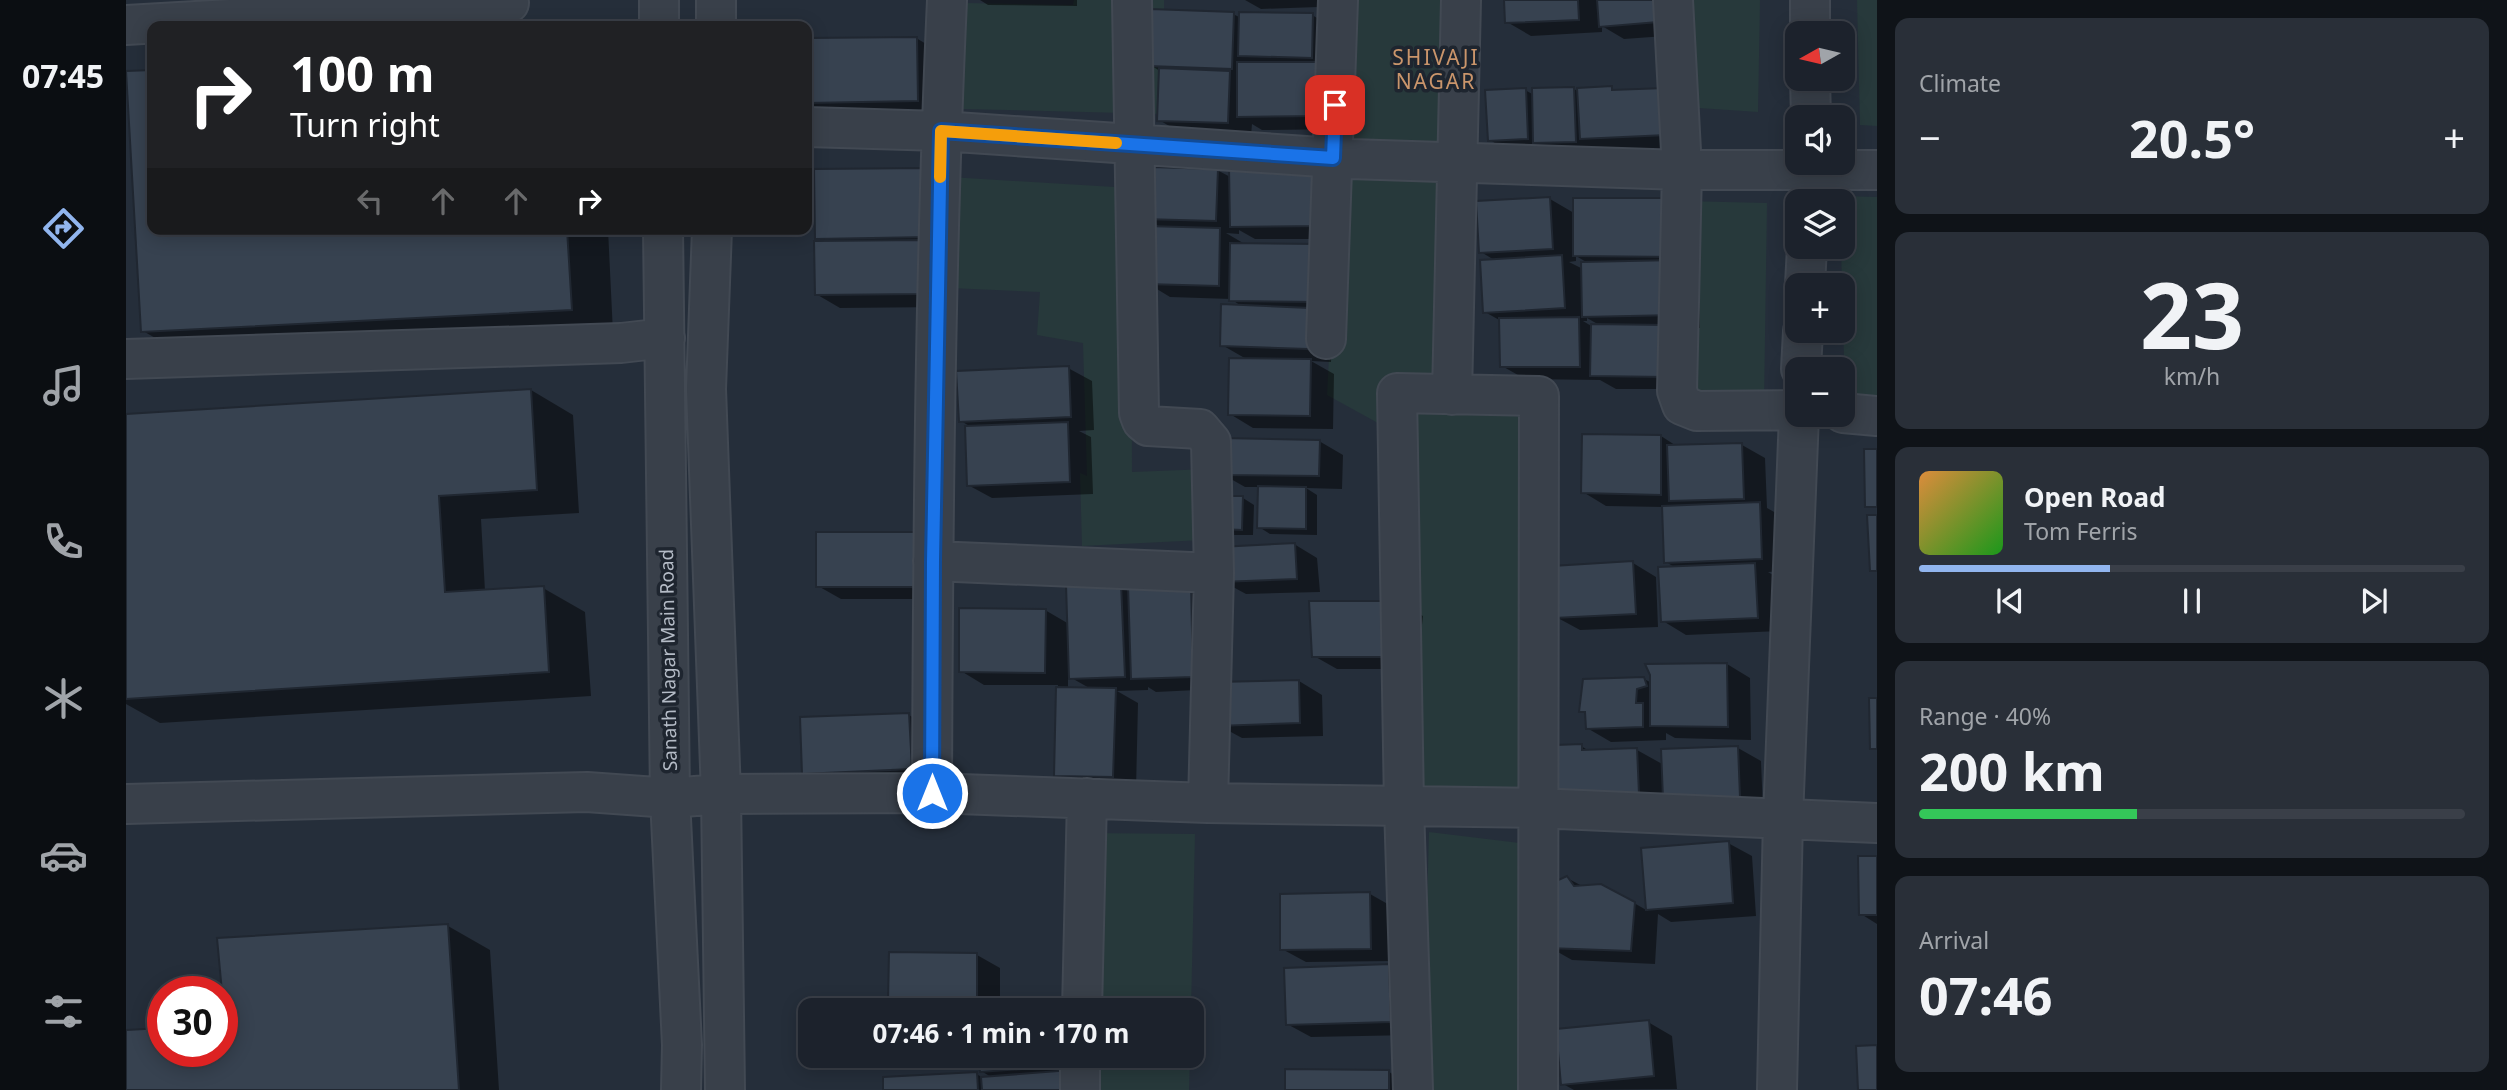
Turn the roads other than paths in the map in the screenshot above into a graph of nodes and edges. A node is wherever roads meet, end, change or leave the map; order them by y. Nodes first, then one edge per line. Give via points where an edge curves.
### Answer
1 (659, 0) edge
2 (716, 0) edge
3 (947, 0) edge
4 (1132, 0) edge
5 (1338, 0) edge
6 (1461, 0) edge
7 (1673, 0) edge
8 (1810, 0) edge
9 (509, 3) dead end
10 (196, 21) edge
11 (659, 21) edge
12 (716, 21) edge
13 (1810, 21) edge
14 (147, 24) edge
15 (126, 25) edge
16 (812, 127) edge
17 (941, 131) junction
18 (1135, 144) junction
19 (1333, 158) junction
20 (1458, 162) junction
21 (1682, 170) junction
22 (1877, 170) edge
23 (1811, 178) edge
24 (663, 235) edge
25 (712, 235) edge
26 (665, 338) junction
27 (1326, 339) dead end
28 (126, 359) edge
29 (1452, 395) junction
30 (1785, 410) edge
31 (1855, 414) edge
32 (1877, 416) edge
33 (1799, 427) edge
34 (933, 561) junction
35 (1214, 573) junction
36 (932, 793) junction
37 (721, 794) junction
38 (670, 798) junction
39 (1087, 798) junction
40 (1208, 803) junction
41 (126, 804) edge
42 (1404, 806) junction
43 (1537, 808) junction
44 (1783, 818) junction
45 (1877, 824) edge
46 (1082, 998) edge
47 (1080, 1068) edge
48 (681, 1090) edge
49 (725, 1090) edge
50 (1080, 1090) edge
51 (1413, 1090) edge
52 (1538, 1090) edge
53 (1777, 1090) edge

1 - 11 street
2 - 12 street
3 - 17 street
4 - 18 street
5 - 19 street
6 - 20 street
7 - 21 street
8 - 13 street
9 - 10 street
14 - 15 street
16 - 17 street
17 - 18 street
17 - 34 street
18 - 19 street
18 - 35 street via 1139,413 1148,426 1200,429 1210,442
19 - 20 street
19 - 27 street
20 - 21 street
20 - 29 street
21 - 23 street
21 - 30 street via 1677,391 1682,405 1697,411
22 - 23 street
24 - 26 street, Sanath Nagar Main Road
25 - 37 street via 706,389
26 - 28 street
26 - 38 street, Sanath Nagar Main Road
29 - 42 street via 1397,393
29 - 43 street via 1539,396
31 - 32 street
33 - 44 street
34 - 35 street
34 - 36 street
35 - 40 street
36 - 37 street
36 - 39 street
37 - 38 street
37 - 49 street
38 - 41 street via 587,792
38 - 48 street, Sanath Nagar Main Road
39 - 40 street
39 - 46 street
40 - 42 street
42 - 43 street
42 - 51 street
43 - 44 street
43 - 52 street
44 - 45 street
44 - 53 street
47 - 50 street

